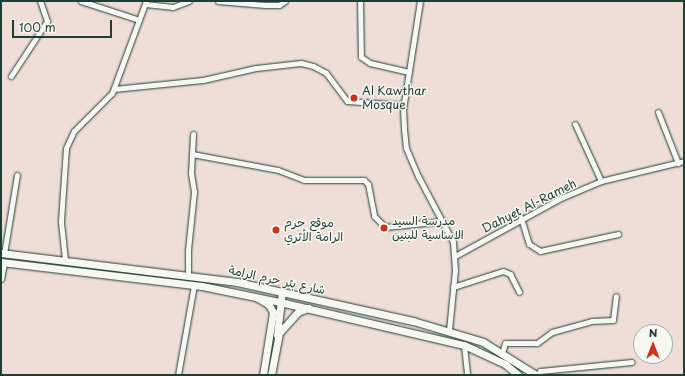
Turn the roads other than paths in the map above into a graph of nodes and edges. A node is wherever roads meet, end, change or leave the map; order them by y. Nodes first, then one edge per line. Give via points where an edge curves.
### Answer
1 (81, 1) edge
2 (190, 1) edge
3 (218, 1) edge
4 (285, 1) edge
5 (360, 1) edge
6 (420, 1) edge
7 (145, 2) edge
8 (42, 3) edge
9 (139, 20) junction
10 (409, 72) junction
11 (11, 76) dead end
12 (114, 88) junction
13 (404, 105) junction
14 (658, 112) dead end
15 (575, 124) dead end
16 (193, 134) dead end
17 (192, 154) junction
18 (684, 161) edge
19 (678, 163) junction
20 (17, 175) dead end
21 (601, 181) junction
22 (521, 218) junction
23 (444, 222) junction
24 (618, 234) dead end
25 (2, 254) edge
26 (455, 256) junction
27 (65, 260) junction
28 (3, 262) edge
29 (188, 275) junction
30 (1, 279) edge
31 (194, 285) junction
32 (453, 287) junction
33 (282, 291) junction
34 (519, 292) dead end
35 (616, 296) dead end
36 (256, 297) junction
37 (280, 302) junction
38 (308, 308) junction
39 (272, 309) junction
40 (449, 330) junction
41 (276, 339) junction
42 (464, 345) junction
43 (502, 353) junction
44 (632, 362) dead end
45 (178, 375) edge
46 (263, 375) edge
47 (271, 375) edge
48 (467, 375) edge
49 (518, 375) edge
50 (536, 375) edge

1 - 9 street
2 - 7 street via 173,7
3 - 4 street via 265,6 279,5
5 - 10 street via 361,57 368,63
6 - 10 street
7 - 9 street
8 - 11 street via 47,21
9 - 12 street
10 - 13 street
12 - 13 street via 203,80 256,68 301,63 326,73 347,101
12 - 27 street via 107,100 74,131 66,148 61,221
13 - 23 street via 406,148 418,176
14 - 19 street
15 - 21 street
16 - 17 street
17 - 23 street via 278,170 304,180 364,180 368,184 374,216 387,228
17 - 29 street via 191,177 194,192
18 - 19 street, Dahyet Al-Rameh
19 - 21 street, Dahyet Al-Rameh
20 - 25 street
21 - 22 street, Dahyet Al-Rameh
22 - 24 street via 529,244 540,251
22 - 26 street, Dahyet Al-Rameh
23 - 26 street via 453,242
25 - 27 main road, شارع بئر حرم الرامة
26 - 32 street
27 - 29 main road, شارع بئر حرم الرامة
28 - 30 street
28 - 31 main road, شارع بئر حرم الرامة
29 - 33 main road, شارع بئر حرم الرامة
31 - 36 main road, شارع بئر حرم الرامة
31 - 45 street
32 - 34 street via 503,271 511,276
32 - 40 street
33 - 37 main road
33 - 40 main road, شارع بئر حرم الرامة
35 - 43 street via 613,320 553,331 537,342 505,343
36 - 37 main road, شارع بئر حرم الرامة
36 - 39 main road
37 - 38 main road, شارع بئر حرم الرامة
37 - 39 main road
37 - 41 main road
38 - 41 main road via 298,312
38 - 42 main road, شارع بئر حرم الرامة
39 - 46 main road
40 - 43 main road, شارع بئر حرم الرامة via 483,342
41 - 47 main road
42 - 48 street
42 - 49 main road, شارع بئر حرم الرامة via 505,364
43 - 50 main road, شارع بئر حرم الرامة
44 - 50 street via 540,371

